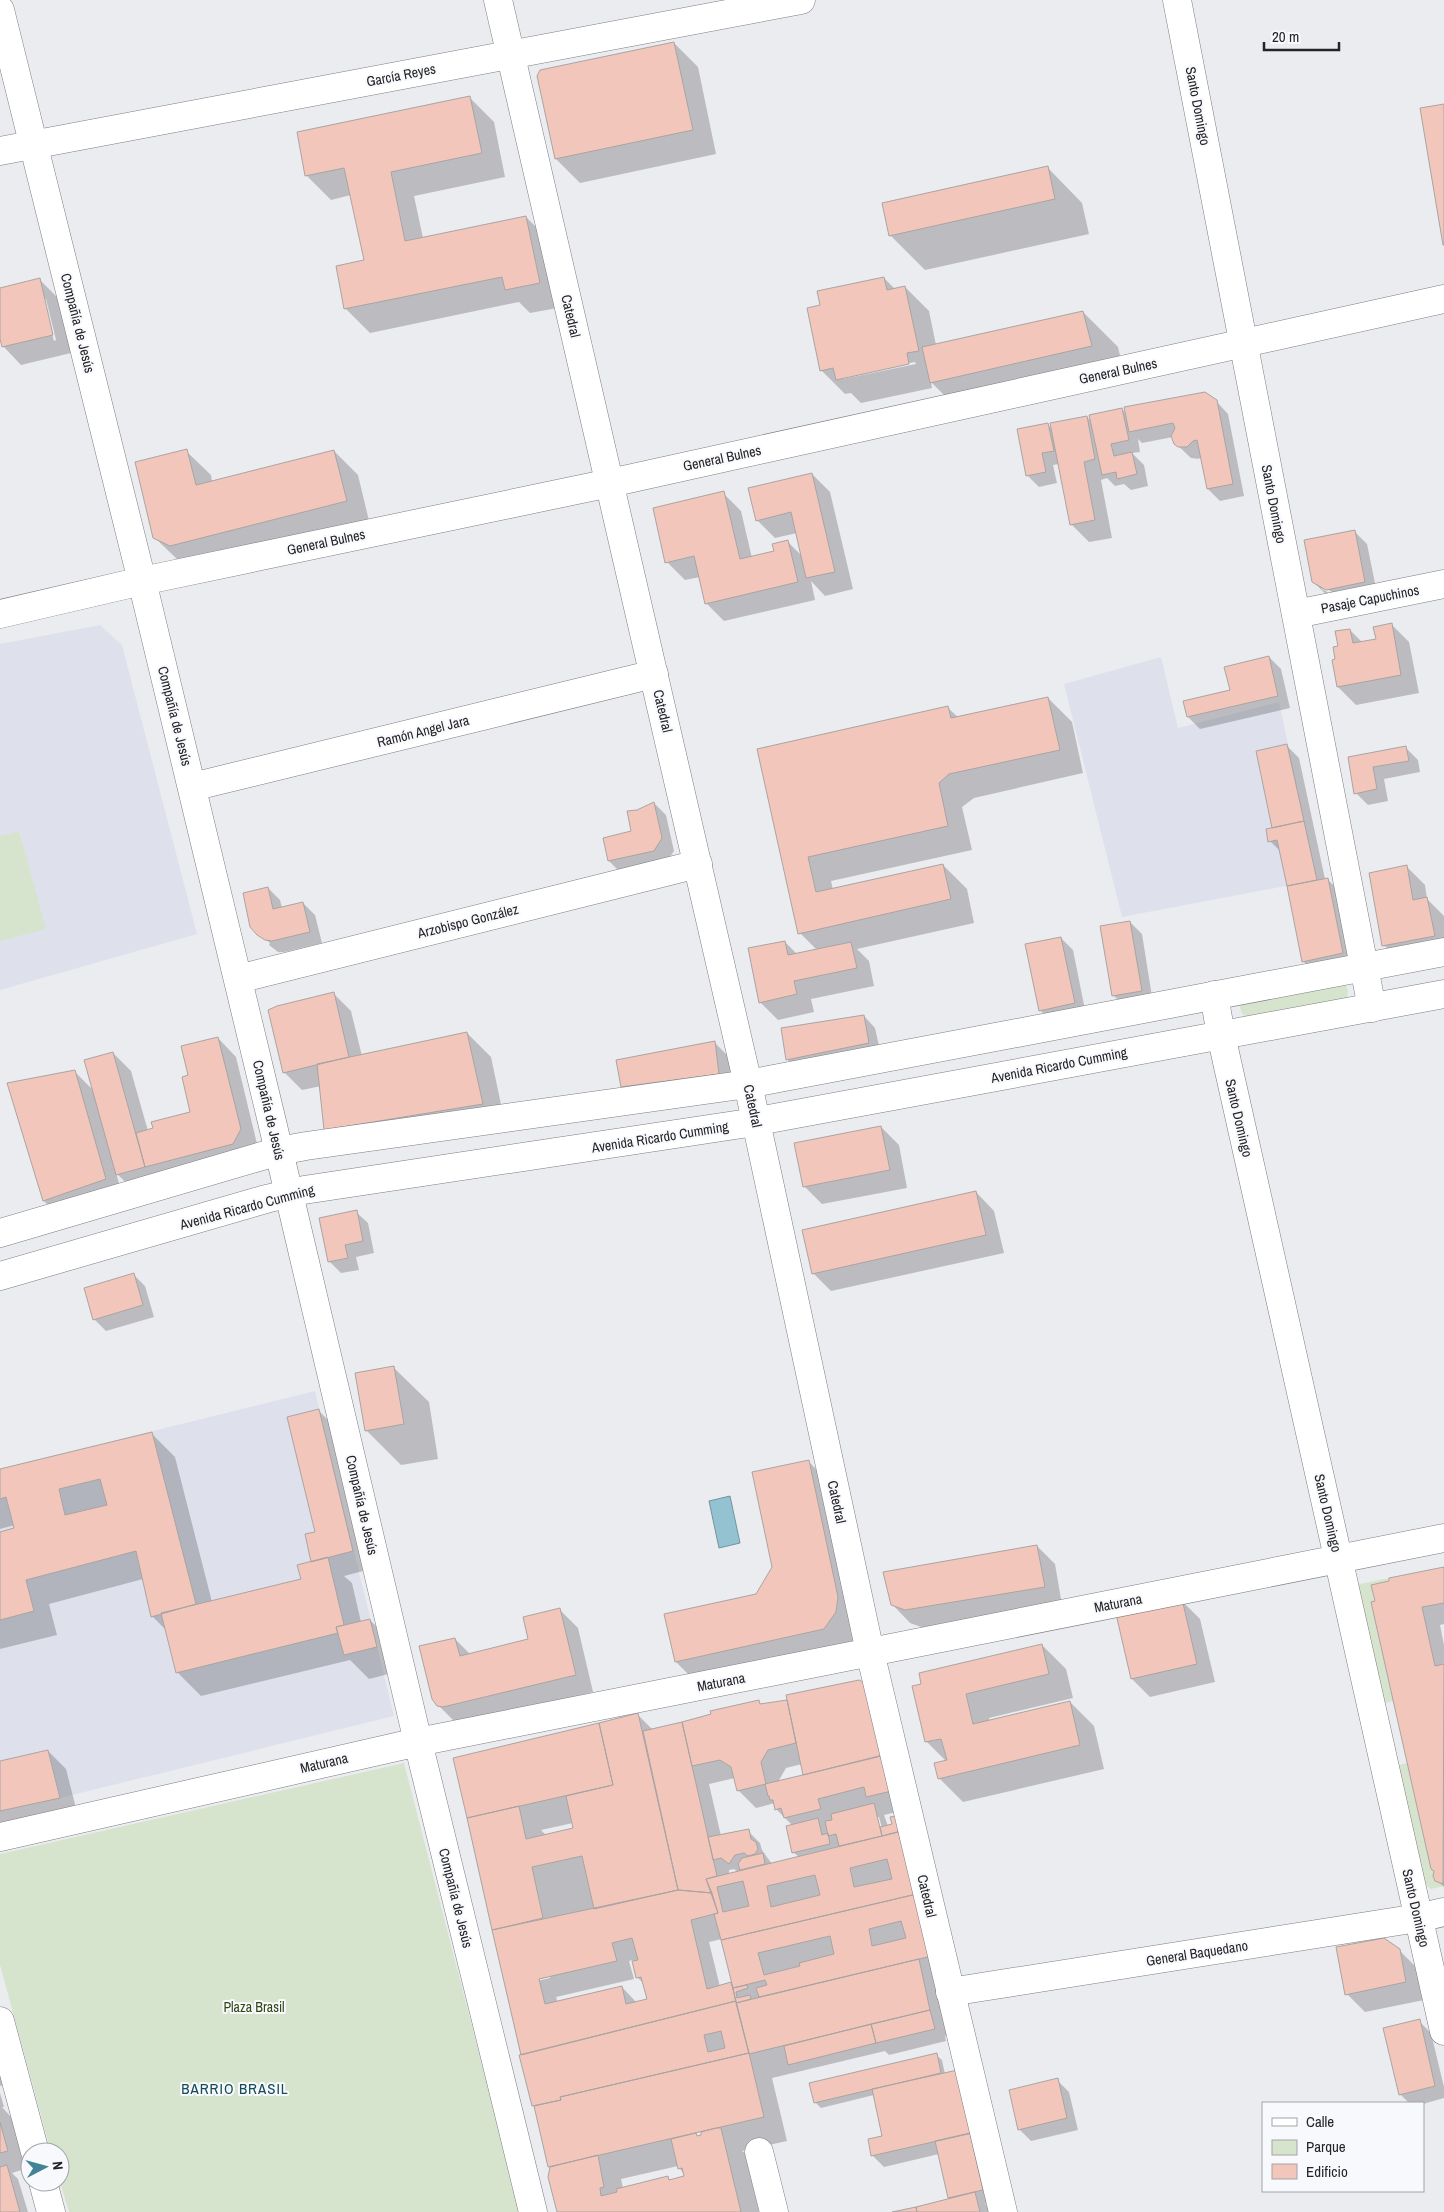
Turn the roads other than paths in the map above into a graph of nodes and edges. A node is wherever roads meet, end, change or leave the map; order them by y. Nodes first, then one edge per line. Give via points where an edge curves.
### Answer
1 (498, 0) edge
2 (801, 0) edge
3 (1177, 0) edge
4 (0, 10) edge
5 (510, 54) junction
6 (33, 144) junction
7 (0, 151) edge
8 (1444, 300) edge
9 (1244, 344) junction
10 (610, 483) junction
11 (142, 581) junction
12 (1444, 584) edge
13 (0, 614) edge
14 (1296, 614) junction
15 (654, 674) junction
16 (192, 787) junction
17 (698, 864) junction
18 (1444, 952) edge
19 (1364, 967) junction
20 (238, 978) junction
21 (1214, 994) junction
22 (1444, 994) edge
23 (1372, 1008) junction
24 (1221, 1035) junction
25 (748, 1084) junction
26 (756, 1121) junction
27 (279, 1151) junction
28 (289, 1194) junction
29 (10, 1230) edge
30 (30, 1267) junction
31 (0, 1276) edge
32 (1444, 1538) edge
33 (1338, 1559) junction
34 (870, 1652) junction
35 (418, 1742) junction
36 (0, 1837) edge
37 (1444, 1912) edge
38 (1418, 1918) junction
39 (950, 1992) junction
40 (0, 2021) edge
41 (1444, 2031) edge
42 (32, 2142) edge
43 (759, 2152) dead end
44 (46, 2192) edge
45 (51, 2212) edge
46 (533, 2212) edge
47 (774, 2212) edge
48 (1003, 2212) edge

1 - 5 street, Catedral
2 - 5 street, García Reyes
3 - 9 street, Santo Domingo
4 - 6 street, Compañía de Jesús
5 - 6 street, García Reyes
5 - 10 street, Catedral
6 - 7 street, García Reyes
6 - 11 street, Compañía de Jesús
8 - 9 street, General Bulnes
9 - 10 street, General Bulnes
9 - 14 street, Santo Domingo
10 - 11 street, General Bulnes
10 - 15 street, Catedral
11 - 13 street, General Bulnes
11 - 16 street, Compañía de Jesús
12 - 14 street, Pasaje Capuchinos
14 - 19 street, Santo Domingo
15 - 16 street, Ramón Angel Jara
15 - 17 street, Catedral
16 - 20 street, Compañía de Jesús
17 - 20 street, Arzobispo González
17 - 25 street, Catedral
18 - 19 street
19 - 21 street
19 - 23 street, Santo Domingo
20 - 27 street, Compañía de Jesús
21 - 24 street, Santo Domingo
21 - 25 street
22 - 23 street, Avenida Ricardo Cumming
23 - 24 street, Avenida Ricardo Cumming
24 - 26 street, Avenida Ricardo Cumming
24 - 33 street, Santo Domingo
25 - 26 street, Catedral
25 - 27 street
26 - 28 street, Avenida Ricardo Cumming
26 - 34 street, Catedral
27 - 28 street, Compañía de Jesús
27 - 29 street
28 - 30 street, Avenida Ricardo Cumming
28 - 35 street, Compañía de Jesús
29 - 30 street
30 - 31 street, Avenida Ricardo Cumming
32 - 33 street, Maturana
33 - 34 street, Maturana
33 - 38 street, Santo Domingo
34 - 35 street, Maturana
34 - 39 street, Catedral
35 - 36 street, Maturana
35 - 46 street, Compañía de Jesús
37 - 38 street, General Baquedano
38 - 39 street, General Baquedano
38 - 41 street, Santo Domingo
39 - 48 street, Catedral
40 - 42 street
43 - 47 street
44 - 45 street

